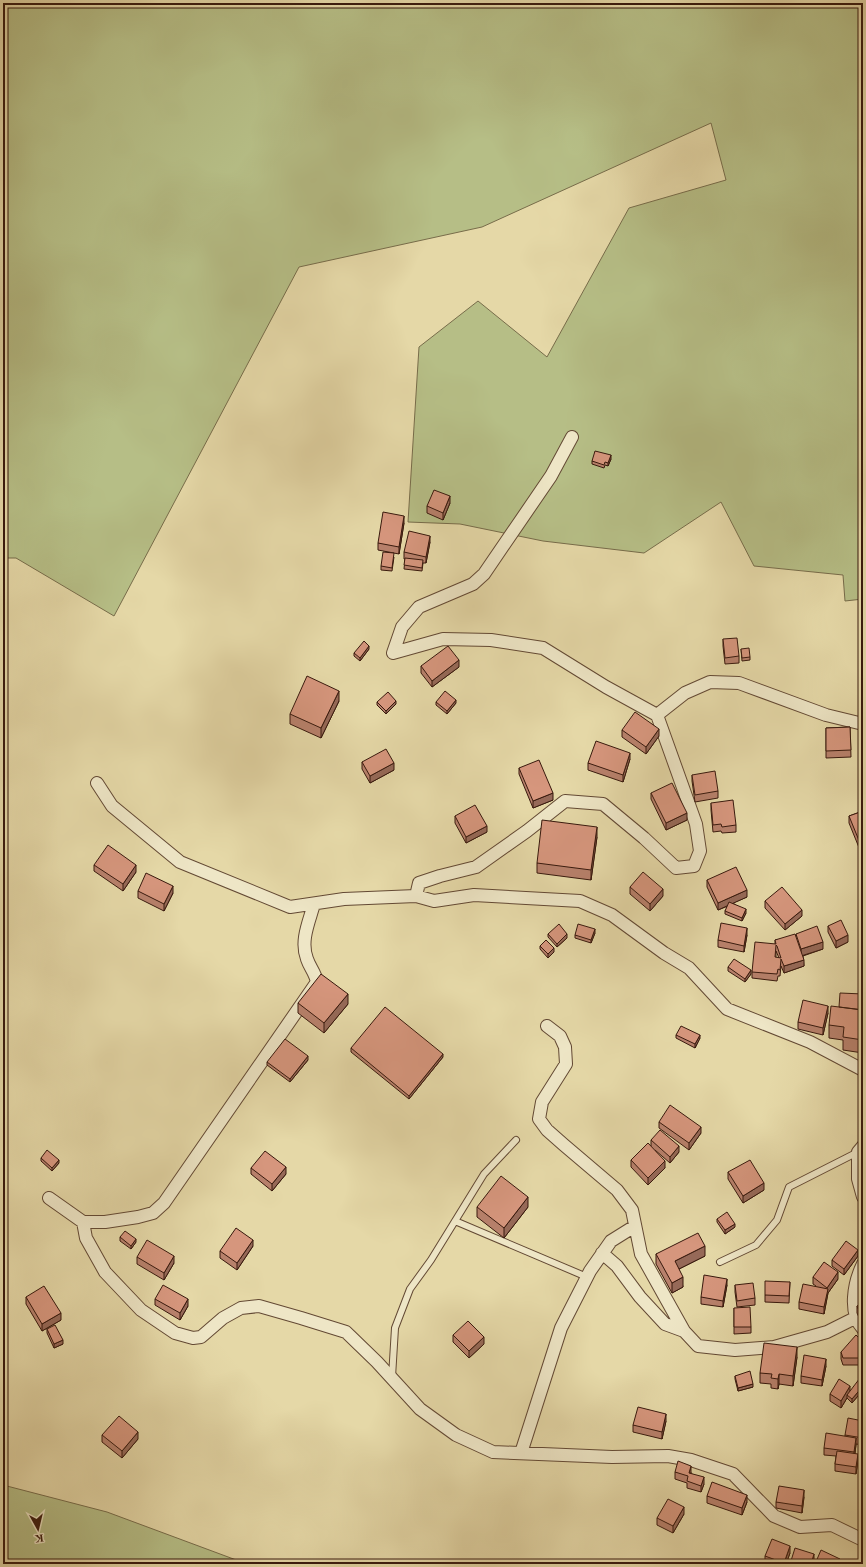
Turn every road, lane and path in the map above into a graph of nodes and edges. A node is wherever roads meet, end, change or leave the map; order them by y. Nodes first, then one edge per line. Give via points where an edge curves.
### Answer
1 (572, 437) dead end
2 (657, 715) junction
3 (863, 724) edge
4 (97, 783) dead end
5 (416, 896) junction
6 (314, 904) junction
7 (546, 1026) dead end
8 (863, 1070) edge
9 (516, 1140) dead end
10 (860, 1149) edge
11 (863, 1197) edge
12 (49, 1198) dead end
13 (455, 1221) junction
14 (83, 1222) junction
15 (636, 1226) junction
16 (602, 1253) junction
17 (720, 1262) dead end
18 (863, 1264) edge
19 (587, 1277) junction
20 (857, 1317) junction
21 (863, 1329) edge
22 (684, 1331) junction
23 (392, 1379) junction
24 (521, 1453) junction
25 (863, 1540) edge

1 - 2 street via 551,476 484,574 472,584 419,607 402,627 393,653 443,639 491,640 542,648
2 - 3 street via 685,693 710,682 739,684 826,715
2 - 5 street via 696,824 700,851 694,866 676,868 603,804 565,801 476,867 419,883
4 - 6 street via 112,806 180,862 290,907
5 - 6 street via 344,899
5 - 8 street via 434,901 474,895 580,901 612,915 689,968 727,1009 810,1042
6 - 14 street via 304,943 307,960 315,974 316,982 164,1204 153,1213 138,1217
7 - 15 street via 560,1036 565,1047 566,1064 542,1102 539,1118 547,1130 617,1190 632,1210
9 - 13 lane via 484,1174
10 - 11 street via 858,1180
10 - 17 lane via 789,1187 777,1220 756,1245
12 - 14 street
13 - 19 lane
13 - 23 lane via 410,1289 395,1328
14 - 23 street via 86,1238 105,1272 141,1310 174,1333 192,1338 201,1337 223,1318 241,1308 259,1306 346,1332
15 - 16 street via 611,1242
15 - 22 street via 641,1254
16 - 19 street
16 - 22 street via 617,1266 640,1297 665,1324
18 - 20 street via 853,1304
19 - 24 street via 561,1328
20 - 21 street via 858,1324
20 - 22 street via 827,1332 774,1346 735,1350 698,1346
23 - 24 street via 420,1409 456,1435 493,1452
24 - 25 street via 612,1457 668,1456 691,1460 733,1474 774,1516 800,1527 832,1525

